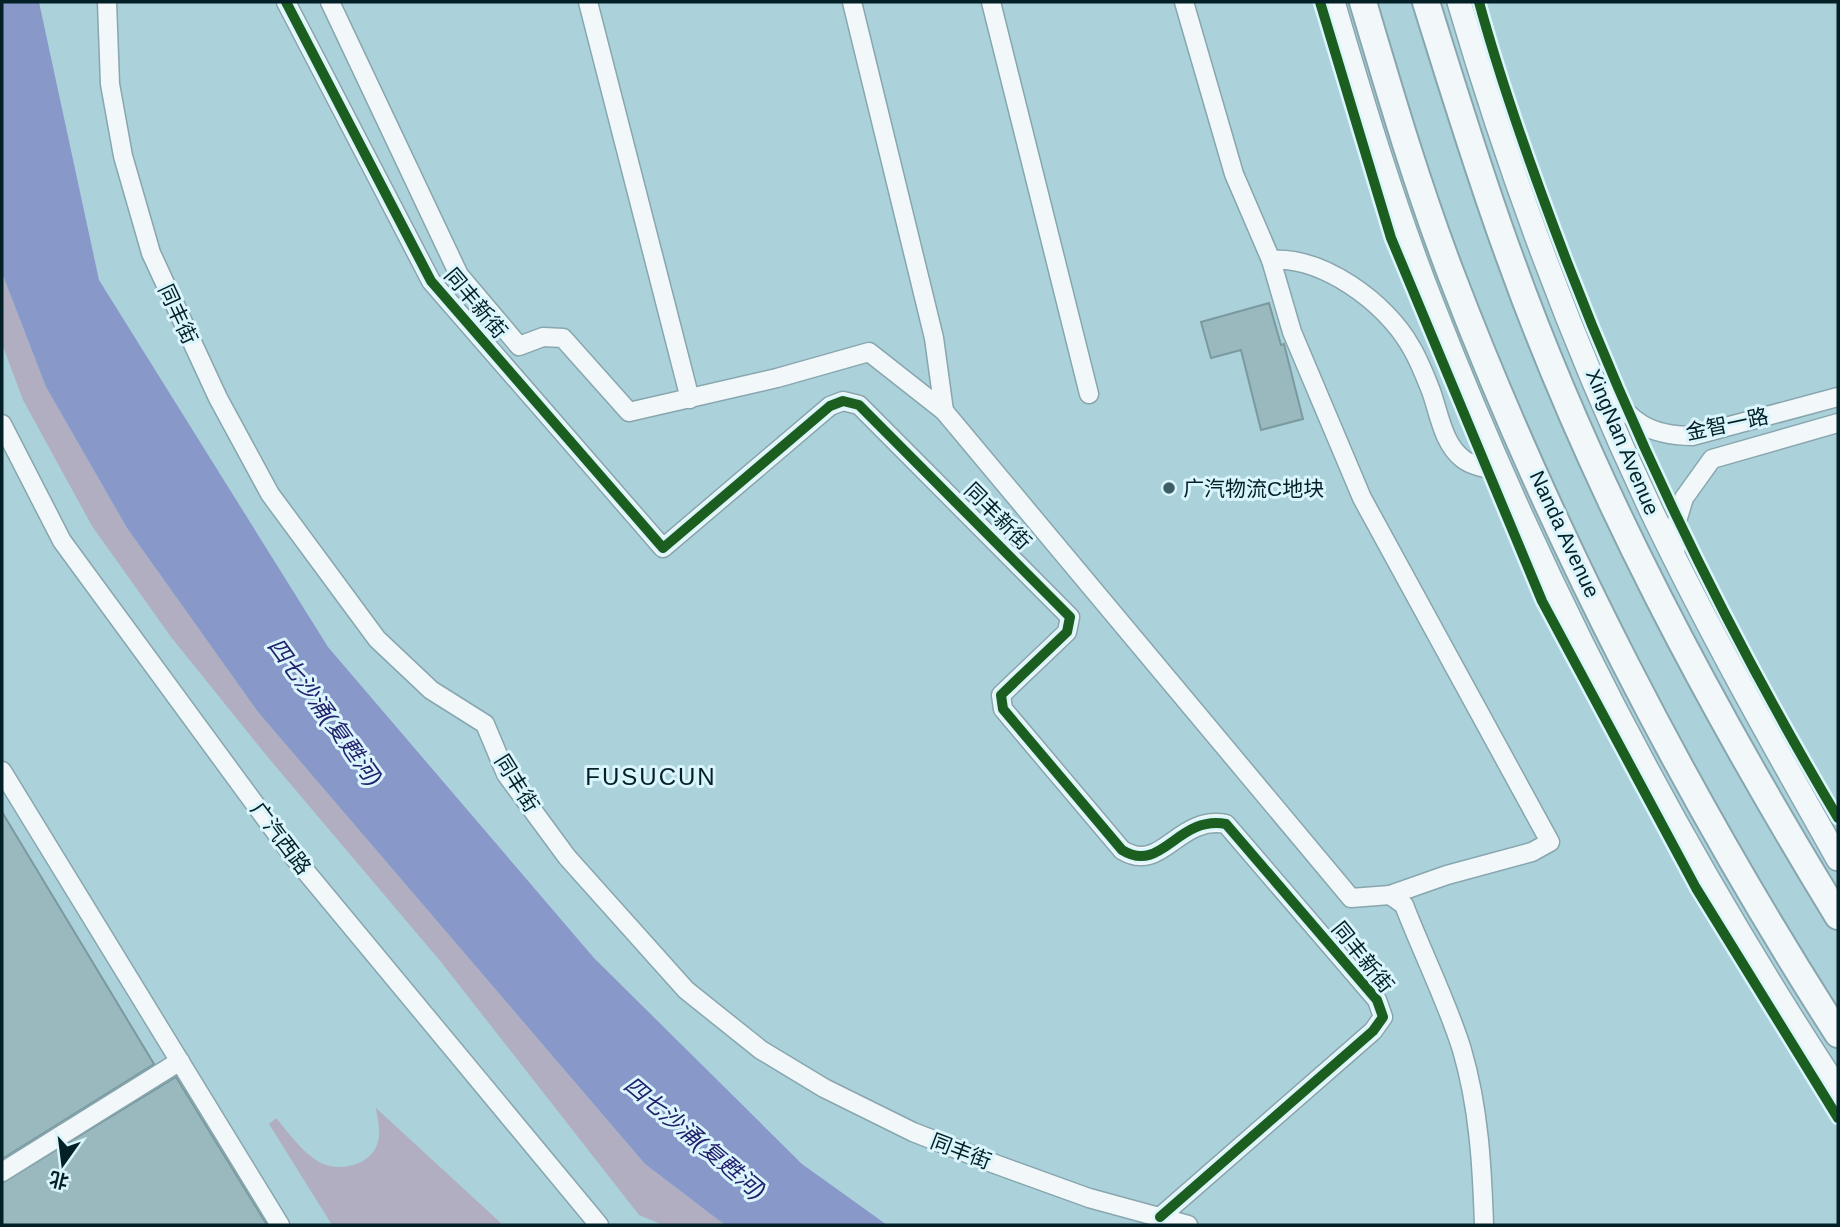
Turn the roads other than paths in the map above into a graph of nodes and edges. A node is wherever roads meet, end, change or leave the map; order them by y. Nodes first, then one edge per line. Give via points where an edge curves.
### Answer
1 (107, 2) edge
2 (286, 2) edge
3 (330, 2) edge
4 (588, 2) edge
5 (852, 2) edge
6 (991, 2) edge
7 (1184, 2) edge
8 (1333, 2) edge
9 (1363, 2) edge
10 (1426, 2) edge
11 (1459, 2) edge
12 (1271, 260) junction
13 (1595, 378) junction
14 (1089, 394) dead end
15 (1838, 397) edge
16 (690, 398) junction
17 (944, 411) junction
18 (1838, 423) edge
19 (2, 424) edge
20 (1504, 472) junction
21 (1675, 556) junction
22 (2, 771) edge
23 (1838, 859) edge
24 (1390, 895) junction
25 (1838, 916) edge
26 (1808, 986) junction
27 (1838, 1034) edge
28 (1838, 1046) edge
29 (180, 1061) junction
30 (1838, 1090) edge
31 (2, 1172) edge
32 (1160, 1217) junction
33 (280, 1225) edge
34 (599, 1225) edge
35 (1188, 1225) edge
36 (1484, 1225) edge

1 - 32 street, 同丰街 via 110,84 123,156 151,253 187,336 270,494 377,639 430,690 485,724 506,774 567,857 686,990 761,1050 824,1088 913,1132 1090,1198
2 - 32 street, 同丰新街 via 431,281 663,548 830,406 843,401 859,405 1070,617 1068,632 1001,695 1003,709 1122,850 1135,858 1150,857 1194,825 1226,824 1377,1000 1383,1017 1373,1031
3 - 16 street via 460,275 519,346 543,337 563,338 629,412
4 - 16 street
5 - 17 street via 934,338
6 - 14 street
7 - 12 street via 1234,174
8 - 20 main road via 1416,259
9 - 26 highway, Nanda Avenue via 1406,150 1451,275 1540,484 1713,826
10 - 25 highway via 1510,260 1590,452 1705,685
11 - 13 main road, XingNan Avenue via 1529,214
12 - 20 street via 1312,263 1343,279 1378,307 1410,345 1448,440 1463,459
12 - 24 street via 1292,332 1362,498 1550,842 1532,852
13 - 15 street, 金智一路 via 1643,427 1666,435 1692,436
13 - 21 main road, XingNan Avenue
16 - 17 street via 869,352
17 - 24 street via 1351,898
18 - 21 street, 金智一路 via 1712,458 1684,498
19 - 34 street, 广汽西路 via 62,541 293,856
20 - 30 main road via 1559,598 1636,752 1710,884
21 - 23 main road, XingNan Avenue
22 - 29 street
24 - 36 street via 1404,905 1461,1048 1481,1146
26 - 27 highway, Nanda Avenue
26 - 28 highway
29 - 31 street
29 - 33 street
32 - 35 street, 同丰街

